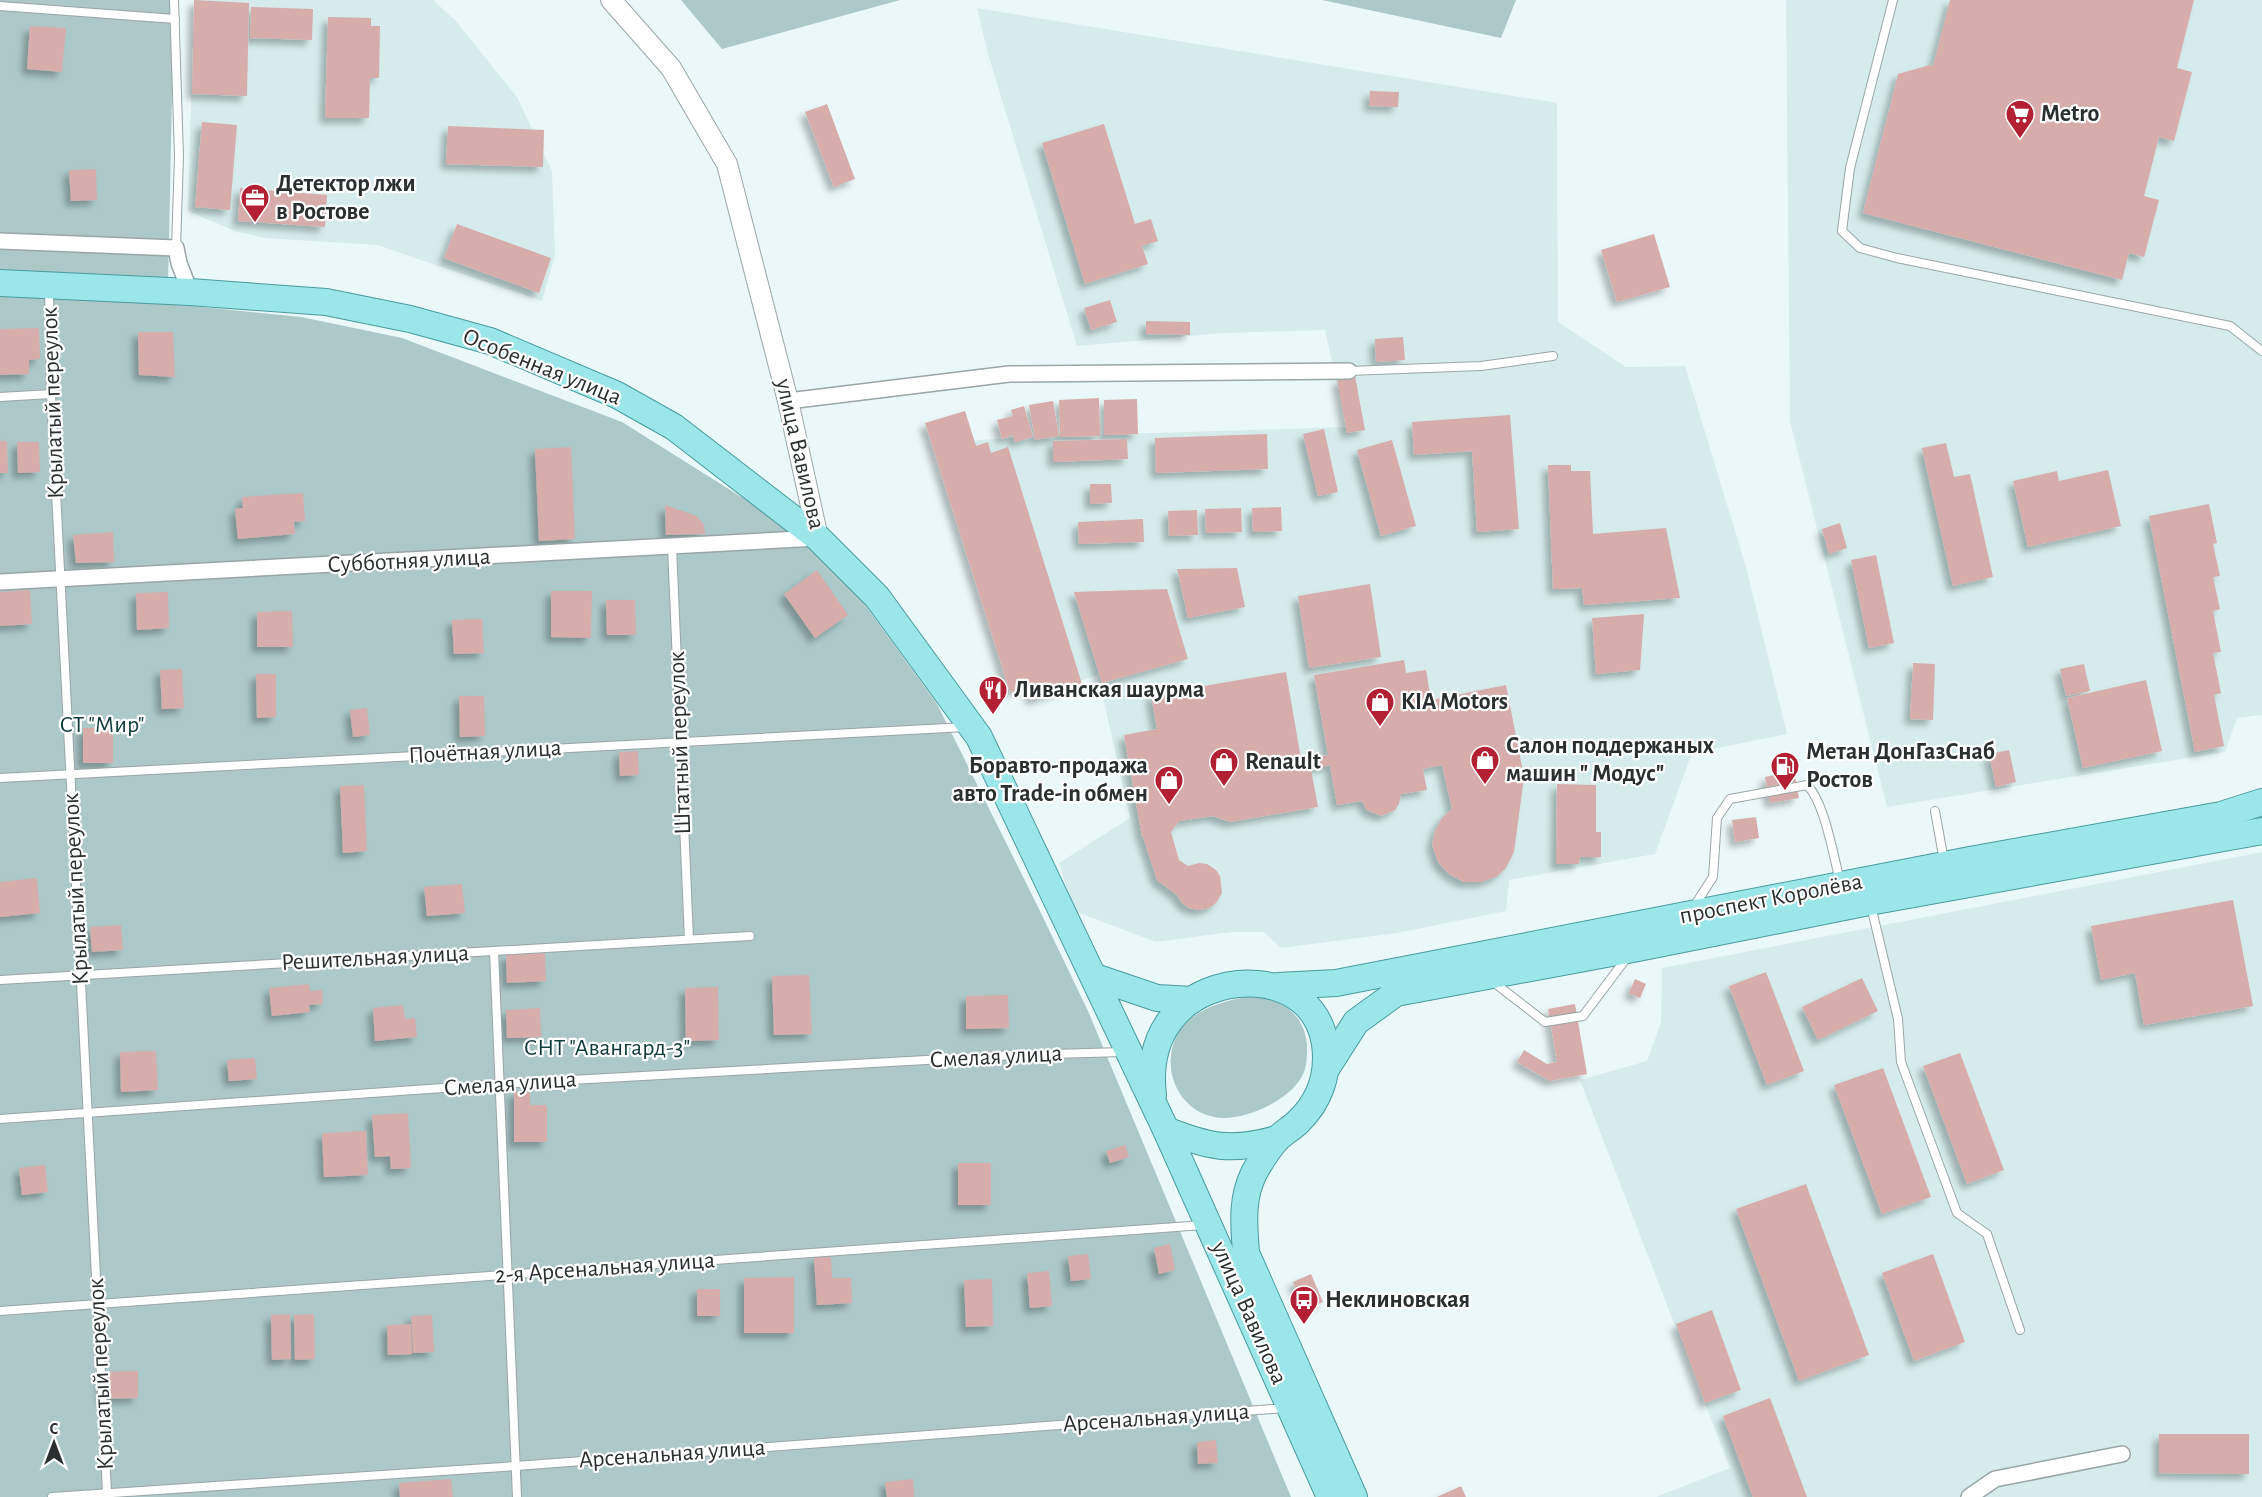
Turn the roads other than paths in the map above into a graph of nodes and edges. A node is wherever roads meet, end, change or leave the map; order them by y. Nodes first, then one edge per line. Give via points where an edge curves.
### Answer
1 (174, 0) edge
2 (610, 0) edge
3 (1893, 0) edge
4 (0, 6) edge
5 (174, 19) junction
6 (0, 241) edge
7 (176, 248) junction
8 (0, 283) edge
9 (49, 285) junction
10 (190, 292) junction
11 (2262, 351) edge
12 (1553, 356) dead end
13 (1349, 371) joint
14 (51, 394) junction
15 (0, 397) edge
16 (788, 401) junction
17 (818, 538) junction
18 (672, 547) junction
19 (61, 579) junction
20 (0, 582) edge
21 (971, 726) junction
22 (681, 742) junction
23 (70, 774) junction
24 (0, 778) edge
25 (2262, 802) edge
26 (1935, 811) dead end
27 (2262, 831) edge
28 (1945, 865) junction
29 (1841, 885) junction
30 (1869, 902) junction
31 (1689, 914) junction
32 (750, 936) dead end
33 (689, 939) junction
34 (1633, 949) junction
35 (494, 951) junction
36 (81, 975) junction
37 (1486, 976) junction
38 (1095, 977) junction
39 (0, 980) edge
40 (1278, 986) junction
41 (1192, 1000) junction
42 (1129, 1052) junction
43 (1326, 1069) junction
44 (500, 1084) junction
45 (1154, 1106) junction
46 (88, 1113) junction
47 (0, 1119) edge
48 (1166, 1130) junction
49 (1277, 1139) junction
50 (1209, 1225) junction
51 (508, 1275) junction
52 (98, 1304) junction
53 (0, 1311) edge
54 (2020, 1330) dead end
55 (1291, 1408) junction
56 (2122, 1454) dead end
57 (516, 1466) junction
58 (107, 1492) junction
59 (52, 1497) edge
60 (517, 1497) edge
61 (1330, 1497) edge
62 (1354, 1497) edge
63 (1969, 1497) edge

1 - 5 lane
2 - 16 street, улица Вавилова via 671,68 727,164
3 - 11 lane via 1850,168 1842,231 1860,248 1908,261 2230,326
4 - 5 lane
5 - 7 lane via 179,157
6 - 7 street
7 - 10 street
8 - 9 main road, Особенная улица
9 - 10 main road, Особенная улица
9 - 14 lane, Крылатый переулок
10 - 17 main road, Особенная улица via 326,303 410,319 490,341 617,396 674,427
12 - 13 lane via 1481,366
13 - 16 street via 1009,374
14 - 15 lane
14 - 19 lane, Крылатый переулок
16 - 17 street, улица Вавилова
17 - 18 street, Субботняя улица
17 - 21 main road, улица Вавилова via 877,597
18 - 19 street, Субботняя улица
18 - 22 lane, Штатный переулок
19 - 20 street, Субботняя улица
19 - 23 lane, Крылатый переулок
21 - 22 lane, Почётная улица
21 - 38 main road, улица Вавилова
22 - 23 lane, Почётная улица
22 - 33 lane, Штатный переулок
23 - 24 lane, Почётная улица
23 - 36 lane, Крылатый переулок
25 - 28 main road, проспект Королёва via 2221,815
26 - 28 lane
27 - 30 main road, проспект Королёва
28 - 29 main road, проспект Королёва
29 - 31 main road, проспект Королёва
29 - 31 lane via 1815,793 1807,785 1730,799 1717,818 1713,877
30 - 34 main road, проспект Королёва
30 - 54 lane via 1898,1019 1901,1062 1957,1214 1987,1234
31 - 40 main road, проспект Королёва via 1336,983
32 - 33 lane, Решительная улица
33 - 35 lane, Решительная улица
34 - 37 main road, проспект Королёва
34 - 37 lane via 1583,1016 1545,1022
35 - 36 lane, Решительная улица
35 - 44 lane
36 - 39 lane, Решительная улица
36 - 46 lane, Крылатый переулок
37 - 43 main road, проспект Королёва via 1396,993 1356,1022
38 - 41 main road, улица Вавилова via 1157,998
38 - 42 main road, улица Вавилова
40 - 41 main road, улица Вавилова via 1251,982 1220,987
40 - 43 main road, улица Вавилова via 1305,1003 1319,1021
41 - 45 main road, улица Вавилова via 1170,1021 1159,1042 1152,1064
42 - 44 lane, Смелая улица
42 - 45 main road, улица Вавилова
43 - 49 main road, улица Вавилова via 1319,1095 1298,1122
44 - 46 lane, Смелая улица
44 - 51 lane
45 - 48 main road, улица Вавилова
46 - 47 lane, Смелая улица
46 - 52 lane, Крылатый переулок
48 - 49 main road, улица Вавилова via 1198,1143 1229,1148
48 - 50 main road, улица Вавилова
49 - 62 main road, улица Вавилова via 1254,1174 1243,1209 1246,1253
50 - 51 lane, 2-я Арсенальная улица
50 - 55 main road, улица Вавилова
51 - 52 lane, 2-я Арсенальная улица
51 - 57 lane
52 - 53 lane, 2-я Арсенальная улица
52 - 58 lane, Крылатый переулок
55 - 57 lane, Арсенальная улица
55 - 61 main road, улица Вавилова
56 - 63 street via 1995,1479
57 - 58 lane, Арсенальная улица
57 - 60 lane
58 - 59 lane, Арсенальная улица

